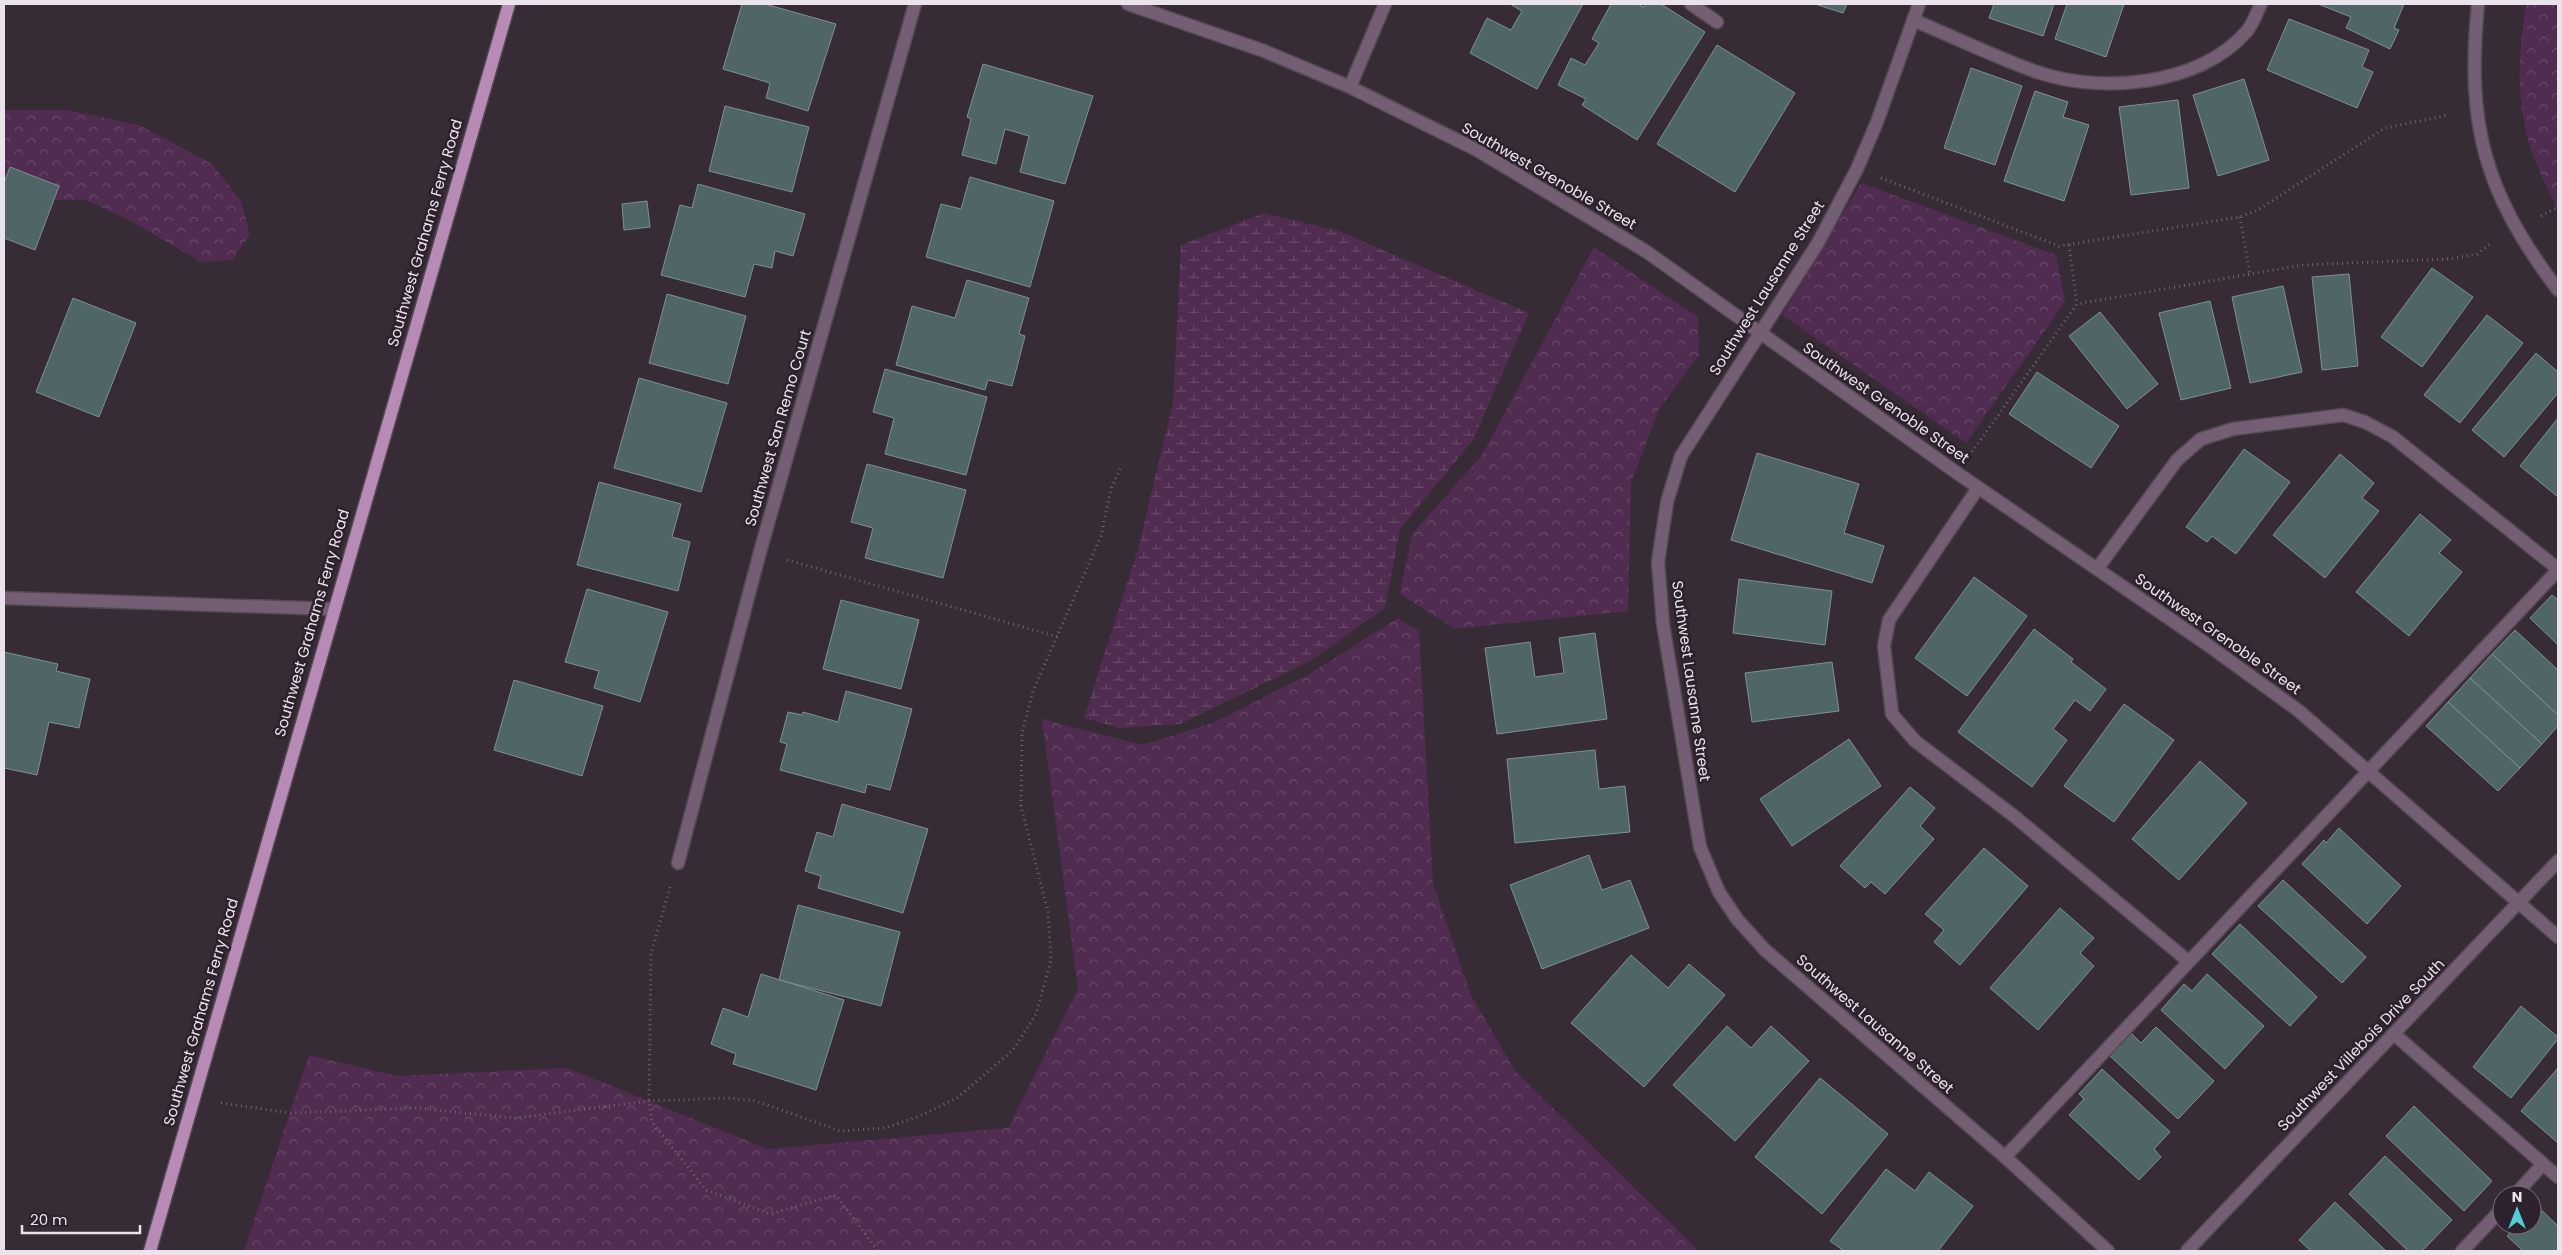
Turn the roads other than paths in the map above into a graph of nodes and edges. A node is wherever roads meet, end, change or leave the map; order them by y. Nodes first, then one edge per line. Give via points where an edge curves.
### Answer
1 (509, 4) edge
2 (914, 4) edge
3 (1128, 4) edge
4 (1385, 4) edge
5 (1691, 4) edge
6 (1920, 4) edge
7 (2261, 4) edge
8 (2478, 4) edge
9 (1913, 20) junction
10 (1717, 22) dead end
11 (1350, 87) junction
12 (2558, 290) edge
13 (1759, 333) junction
14 (1978, 488) junction
15 (2097, 569) junction
16 (2558, 569) edge
17 (4, 598) edge
18 (333, 609) junction
19 (2369, 770) junction
20 (2558, 861) edge
21 (678, 863) road end
22 (2519, 903) junction
23 (2558, 937) edge
24 (2188, 960) junction
25 (2394, 1034) junction
26 (2005, 1156) junction
27 (2543, 1164) junction
28 (2558, 1177) edge
29 (2524, 1185) edge
30 (2492, 1220) edge
31 (150, 1251) edge
32 (2108, 1251) edge
33 (2187, 1251) edge
34 (2462, 1251) edge

1 - 18 main road, Southwest Grahams Ferry Road
2 - 21 street, Southwest San Remo Court via 760,552
3 - 11 street, Southwest Grenoble Street via 1264,51
4 - 11 street
5 - 10 street
6 - 9 street, Southwest Lausanne Street
7 - 9 street via 2247,30 2218,56 2193,69 2162,78 2097,85 2038,72
8 - 12 street via 2474,53 2476,110 2482,147 2493,183 2517,229
9 - 13 street, Southwest Lausanne Street via 1857,169 1818,243
11 - 13 street, Southwest Grenoble Street via 1477,150 1573,206 1647,252
13 - 14 street, Southwest Grenoble Street
13 - 26 street, Southwest Lausanne Street via 1681,456 1667,502 1658,562 1664,624 1700,847 1718,892 1765,950
14 - 15 street, Southwest Grenoble Street
14 - 24 street via 1889,620 1884,646 1892,714 1915,741 2014,816
15 - 16 street via 2177,460 2200,439 2233,429 2344,415 2392,437
15 - 19 street, Southwest Grenoble Street via 2299,711
16 - 19 street
17 - 18 street
18 - 31 main road, Southwest Grahams Ferry Road
19 - 22 street, Southwest Grenoble Street
19 - 24 street
20 - 22 street, Southwest Villebois Drive South
22 - 23 street, Southwest Grenoble Street
22 - 25 street, Southwest Villebois Drive South
24 - 26 street
25 - 27 street
25 - 33 street, Southwest Villebois Drive South
26 - 32 street, Southwest Lausanne Street
27 - 28 street
27 - 29 street
30 - 34 street

